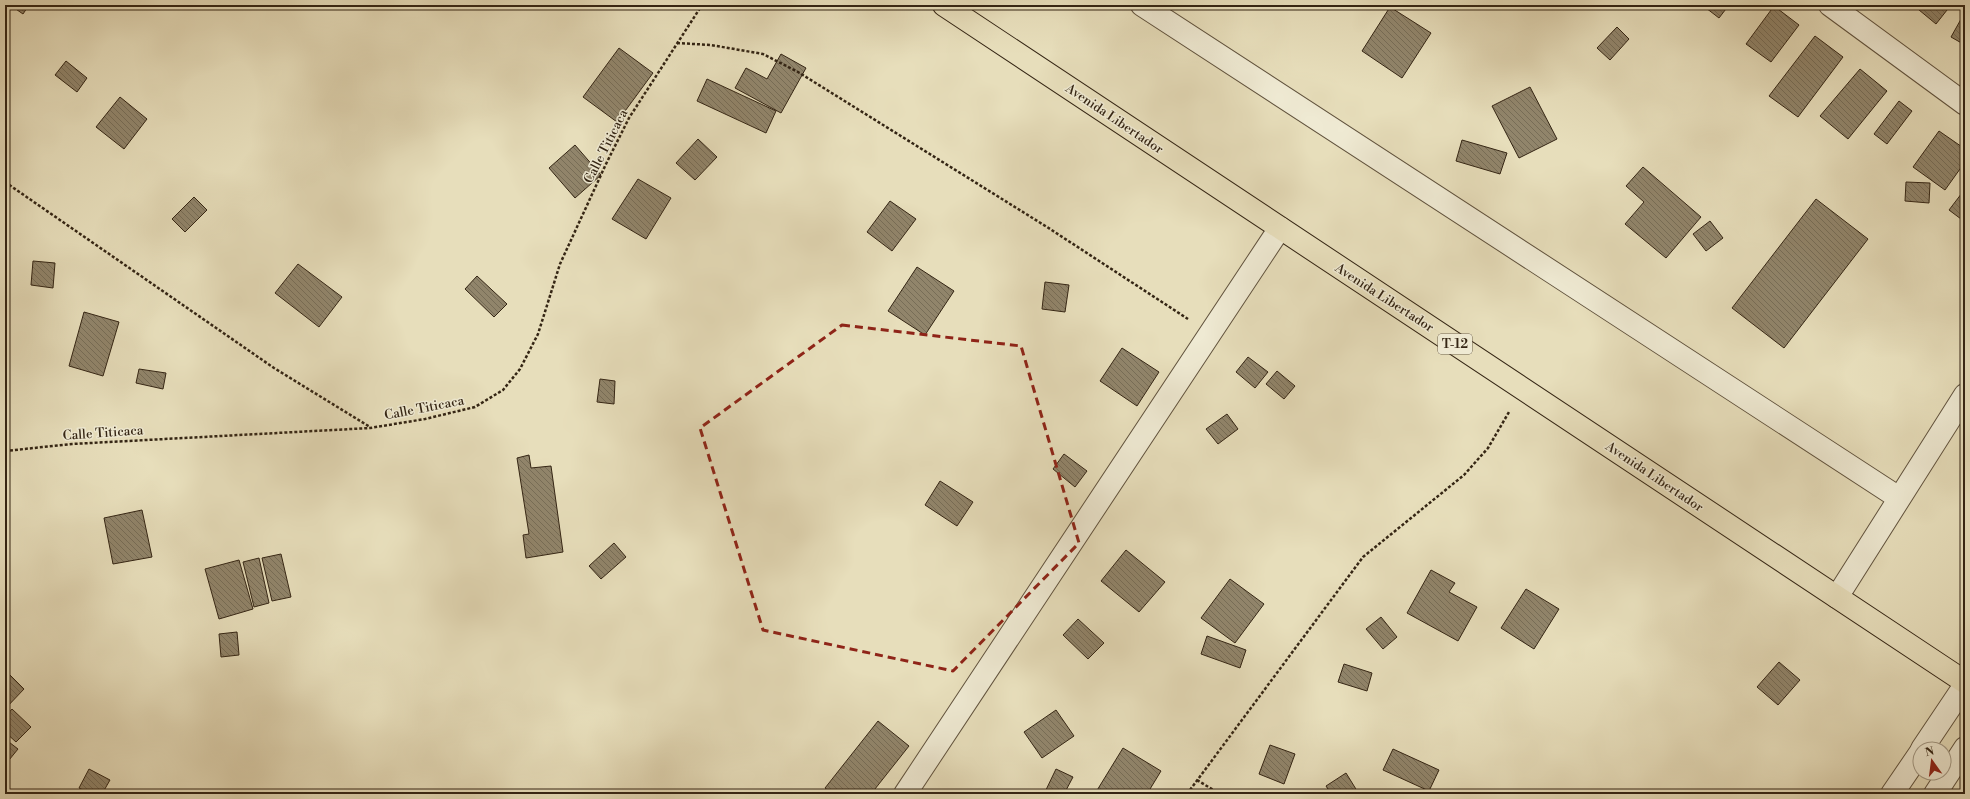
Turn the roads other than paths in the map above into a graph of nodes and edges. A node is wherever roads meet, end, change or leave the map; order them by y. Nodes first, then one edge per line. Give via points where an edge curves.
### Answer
1 (944, 5) edge
2 (1142, 5) edge
3 (1830, 5) edge
4 (1965, 104) edge
5 (1280, 228) junction
6 (1965, 394) edge
7 (1899, 498) junction
8 (1837, 597) junction
9 (1965, 683) edge
10 (1927, 741) edge
11 (1965, 748) edge
12 (1912, 764) edge
13 (905, 794) edge
14 (1892, 794) edge
15 (1935, 794) edge

1 - 5 highway, Avenida Libertador / T-12
2 - 7 street
3 - 4 street
5 - 8 highway, Avenida Libertador / T-12
5 - 13 street
6 - 7 street
7 - 8 street
8 - 9 highway, Avenida Libertador / T-12
9 - 10 street
11 - 15 street
12 - 14 street

